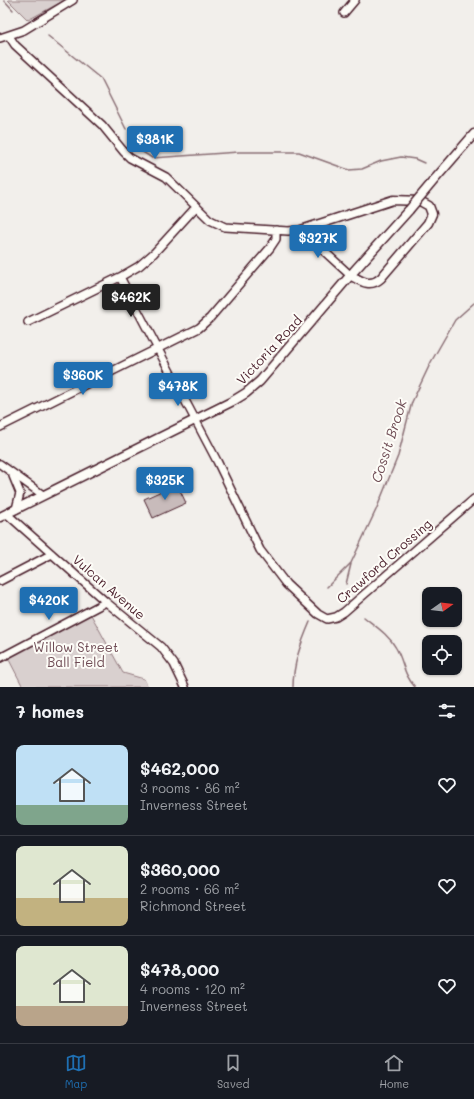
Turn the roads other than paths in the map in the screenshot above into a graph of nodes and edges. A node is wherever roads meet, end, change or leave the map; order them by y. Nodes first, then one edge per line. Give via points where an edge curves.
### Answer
1 (73, 0) edge
2 (355, 0) edge
3 (344, 13) dead end
4 (9, 36) junction
5 (0, 38) edge
6 (474, 134) edge
7 (196, 207) junction
8 (276, 230) junction
9 (301, 230) junction
10 (350, 275) junction
11 (120, 277) junction
12 (28, 322) dead end
13 (158, 349) junction
14 (195, 420) junction
15 (0, 427) edge
16 (0, 464) edge
17 (12, 474) junction
18 (43, 495) junction
19 (474, 499) edge
20 (16, 509) junction
21 (4, 515) edge
22 (52, 554) junction
23 (0, 581) edge
24 (106, 602) junction
25 (0, 658) edge
26 (185, 687) edge

1 - 4 street via 24,30
2 - 3 street
4 - 5 street
4 - 7 street via 102,125 130,158 166,177
6 - 10 main road, Victoria Road, bridge
7 - 8 street via 210,220 225,227
7 - 11 street via 147,260
8 - 9 street
8 - 13 street via 273,244 210,318 193,332
9 - 10 street
9 - 10 main road via 393,200 420,201 429,206 432,214 428,222 381,278 368,284
10 - 14 main road, Victoria Road via 257,384 233,401
11 - 12 street
11 - 13 street
13 - 14 street
13 - 15 street
14 - 18 main road, Victoria Road
14 - 19 street, Crawford Crossing via 260,550 286,584 318,614 327,619 344,612
16 - 17 street
17 - 18 street
17 - 20 street via 20,494
18 - 20 main road, Victoria Road
20 - 21 main road, Victoria Road
21 - 22 street, Vulcan Avenue
22 - 23 street
22 - 24 street, Vulcan Avenue
24 - 25 street
24 - 26 street, Vulcan Avenue via 164,650

